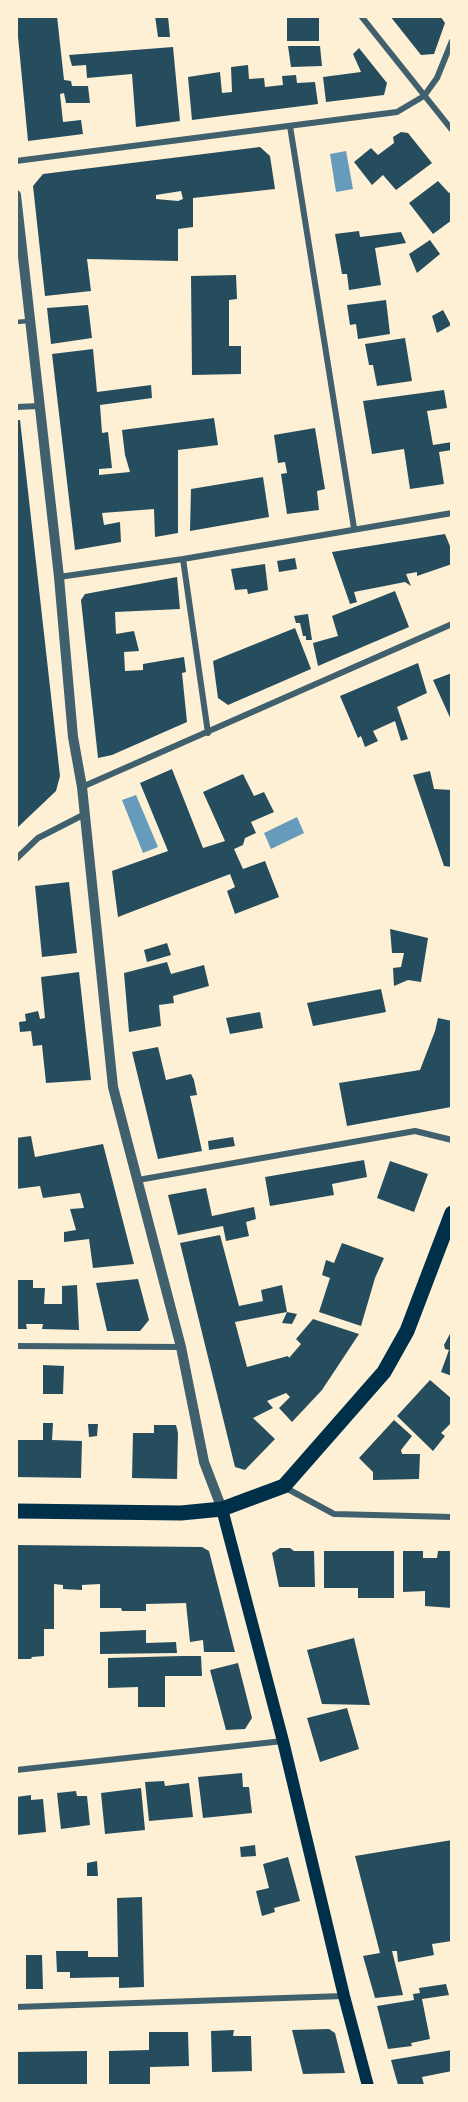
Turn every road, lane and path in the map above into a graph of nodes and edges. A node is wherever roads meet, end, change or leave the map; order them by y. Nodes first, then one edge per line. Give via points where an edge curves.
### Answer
1 (361, 16) edge
2 (452, 41) edge
3 (424, 96) junction
4 (290, 126) junction
5 (452, 130) edge
6 (16, 161) edge
7 (16, 195) edge
8 (31, 321) junction
9 (16, 322) edge
10 (40, 406) junction
11 (16, 407) edge
12 (452, 513) edge
13 (354, 528) junction
14 (183, 558) junction
15 (59, 577) junction
16 (452, 624) edge
17 (208, 733) junction
18 (82, 787) junction
19 (85, 814) junction
20 (16, 859) edge
21 (452, 1140) edge
22 (138, 1180) junction
23 (452, 1213) edge
24 (16, 1346) edge
25 (181, 1347) junction
26 (284, 1486) junction
27 (222, 1509) junction
28 (16, 1511) edge
29 (452, 1517) edge
30 (283, 1741) junction
31 (16, 1770) edge
32 (344, 1996) junction
33 (16, 2007) edge
34 (368, 2085) edge

1 - 3 street
2 - 3 street via 437,78
3 - 4 street via 397,112
3 - 5 street
4 - 6 street
4 - 13 street
7 - 8 street
8 - 9 lane
8 - 10 street
10 - 11 street
10 - 15 street
12 - 13 street
13 - 14 street
14 - 15 street
14 - 17 street
15 - 18 street via 73,736
16 - 17 street
17 - 18 street
18 - 19 street
19 - 20 street via 38,838
19 - 22 street via 113,1087
21 - 22 street via 415,1131
22 - 25 street
23 - 26 main road via 407,1331 384,1372
24 - 25 street
25 - 27 street via 204,1462
26 - 27 main road
26 - 29 street via 334,1514
27 - 28 main road via 181,1513
27 - 30 main road
30 - 31 street
30 - 32 main road
32 - 33 street
32 - 34 main road

